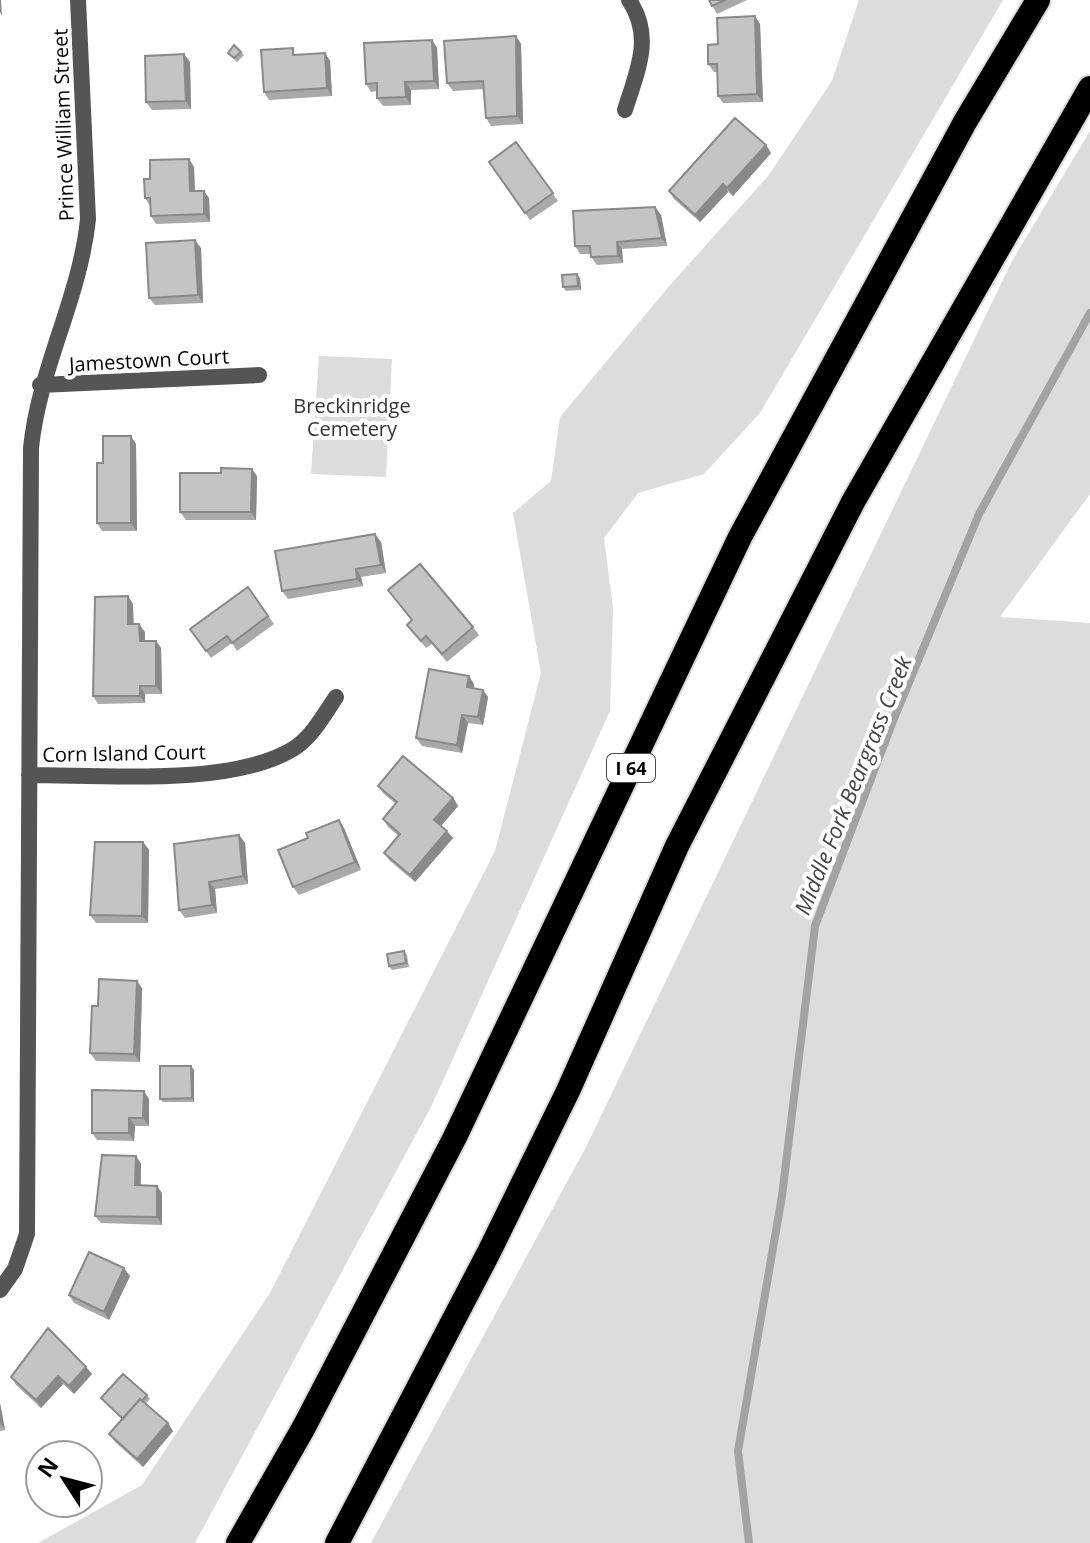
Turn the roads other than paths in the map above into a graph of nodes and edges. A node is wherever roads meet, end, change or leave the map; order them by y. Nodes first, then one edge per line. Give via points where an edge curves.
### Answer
1 (78, 0) edge
2 (629, 0) edge
3 (1038, 0) edge
4 (1090, 88) edge
5 (625, 110) dead end
6 (259, 375) dead end
7 (40, 385) junction
8 (336, 697) dead end
9 (29, 775) junction
10 (0, 1290) edge
11 (238, 1543) edge
12 (337, 1543) edge

1 - 7 street, Prince William Street via 88,219 75,287
2 - 5 street via 644,39
3 - 11 highway, I 64 via 965,122 740,537 455,1137
4 - 12 highway via 853,502 677,846 568,1091 489,1252
6 - 7 street, Jamestown Court
7 - 9 street, Prince William Street via 31,448
8 - 9 street, Corn Island Court via 292,749 244,766 171,774
9 - 10 street, Prince William Street via 27,1234 15,1269

